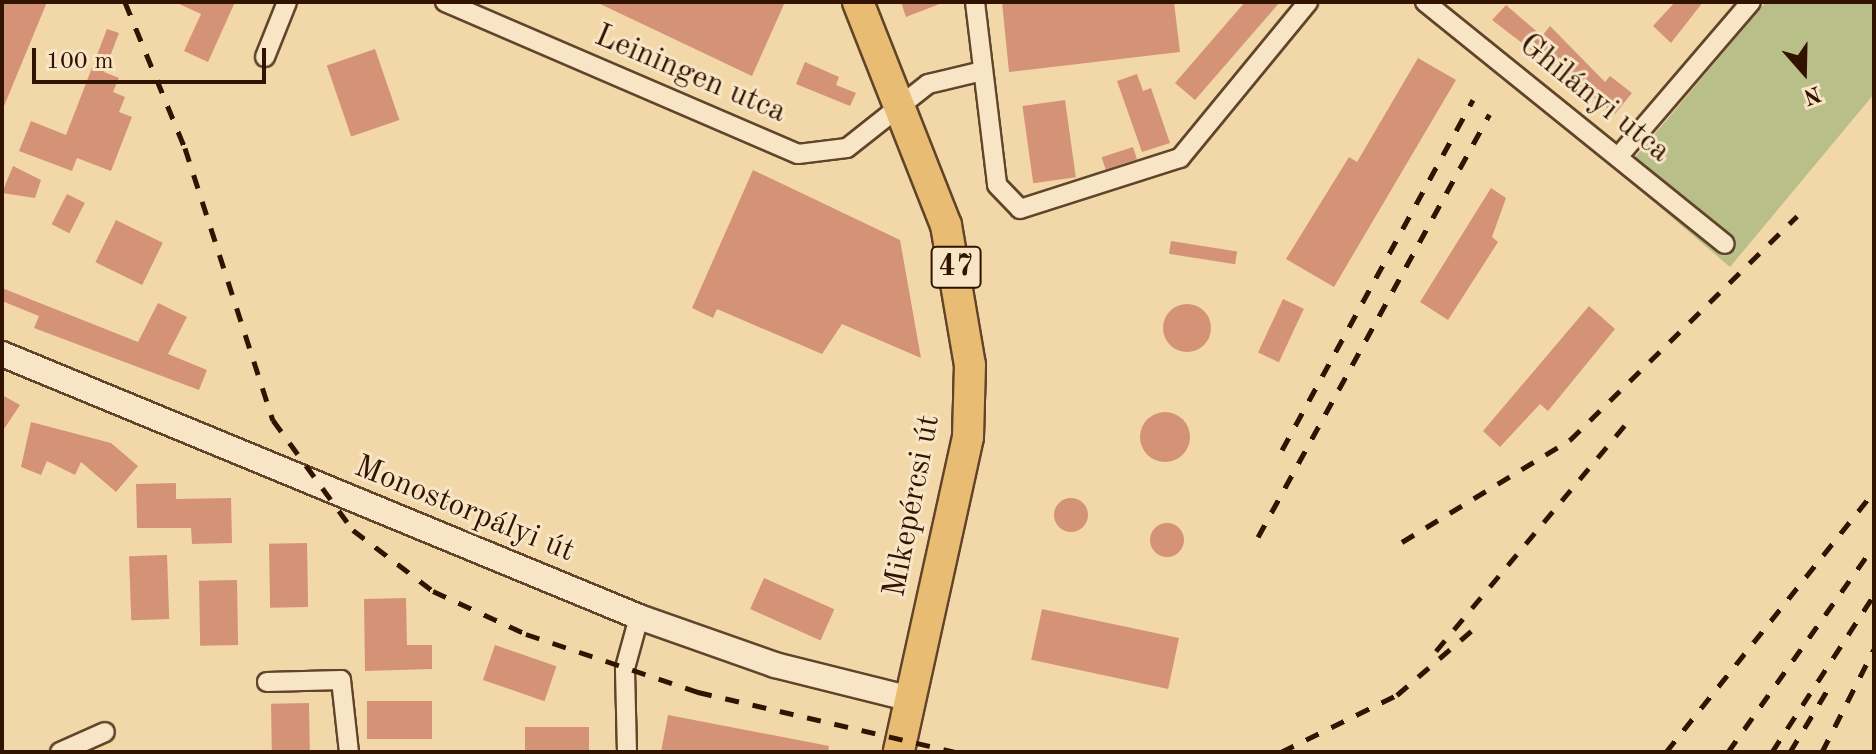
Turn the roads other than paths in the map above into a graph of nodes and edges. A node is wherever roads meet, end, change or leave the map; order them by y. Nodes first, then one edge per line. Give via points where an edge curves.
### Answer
1 (287, 2) edge
2 (445, 2) edge
3 (858, 2) edge
4 (975, 2) edge
5 (1308, 2) edge
6 (1425, 2) edge
7 (1751, 2) edge
8 (265, 57) dead end
9 (982, 71) junction
10 (904, 103) junction
11 (1618, 157) junction
12 (1725, 244) dead end
13 (2, 354) edge
14 (639, 617) junction
15 (267, 682) dead end
16 (911, 699) junction
17 (105, 732) dead end
18 (60, 752) edge
19 (349, 752) edge
20 (627, 752) edge
21 (899, 752) edge

1 - 8 street
2 - 10 street, Leiningen utca via 798,154 847,148
3 - 10 main road, Mikepércsi út / 47
4 - 9 street
5 - 9 street via 1180,158 1038,207 1010,205 997,185
6 - 11 street, Ghilányi utca
7 - 11 street
9 - 10 street, Leiningen utca via 928,84
10 - 16 main road, Mikepércsi út / 47 via 946,225 970,365 968,437
11 - 12 street, Ghilányi utca
13 - 14 street, Monostorpályi út
14 - 16 street, Monostorpályi út via 775,665
14 - 20 street via 625,668
15 - 19 street via 341,680
16 - 21 main road, Mikepércsi út / 47
17 - 18 street

